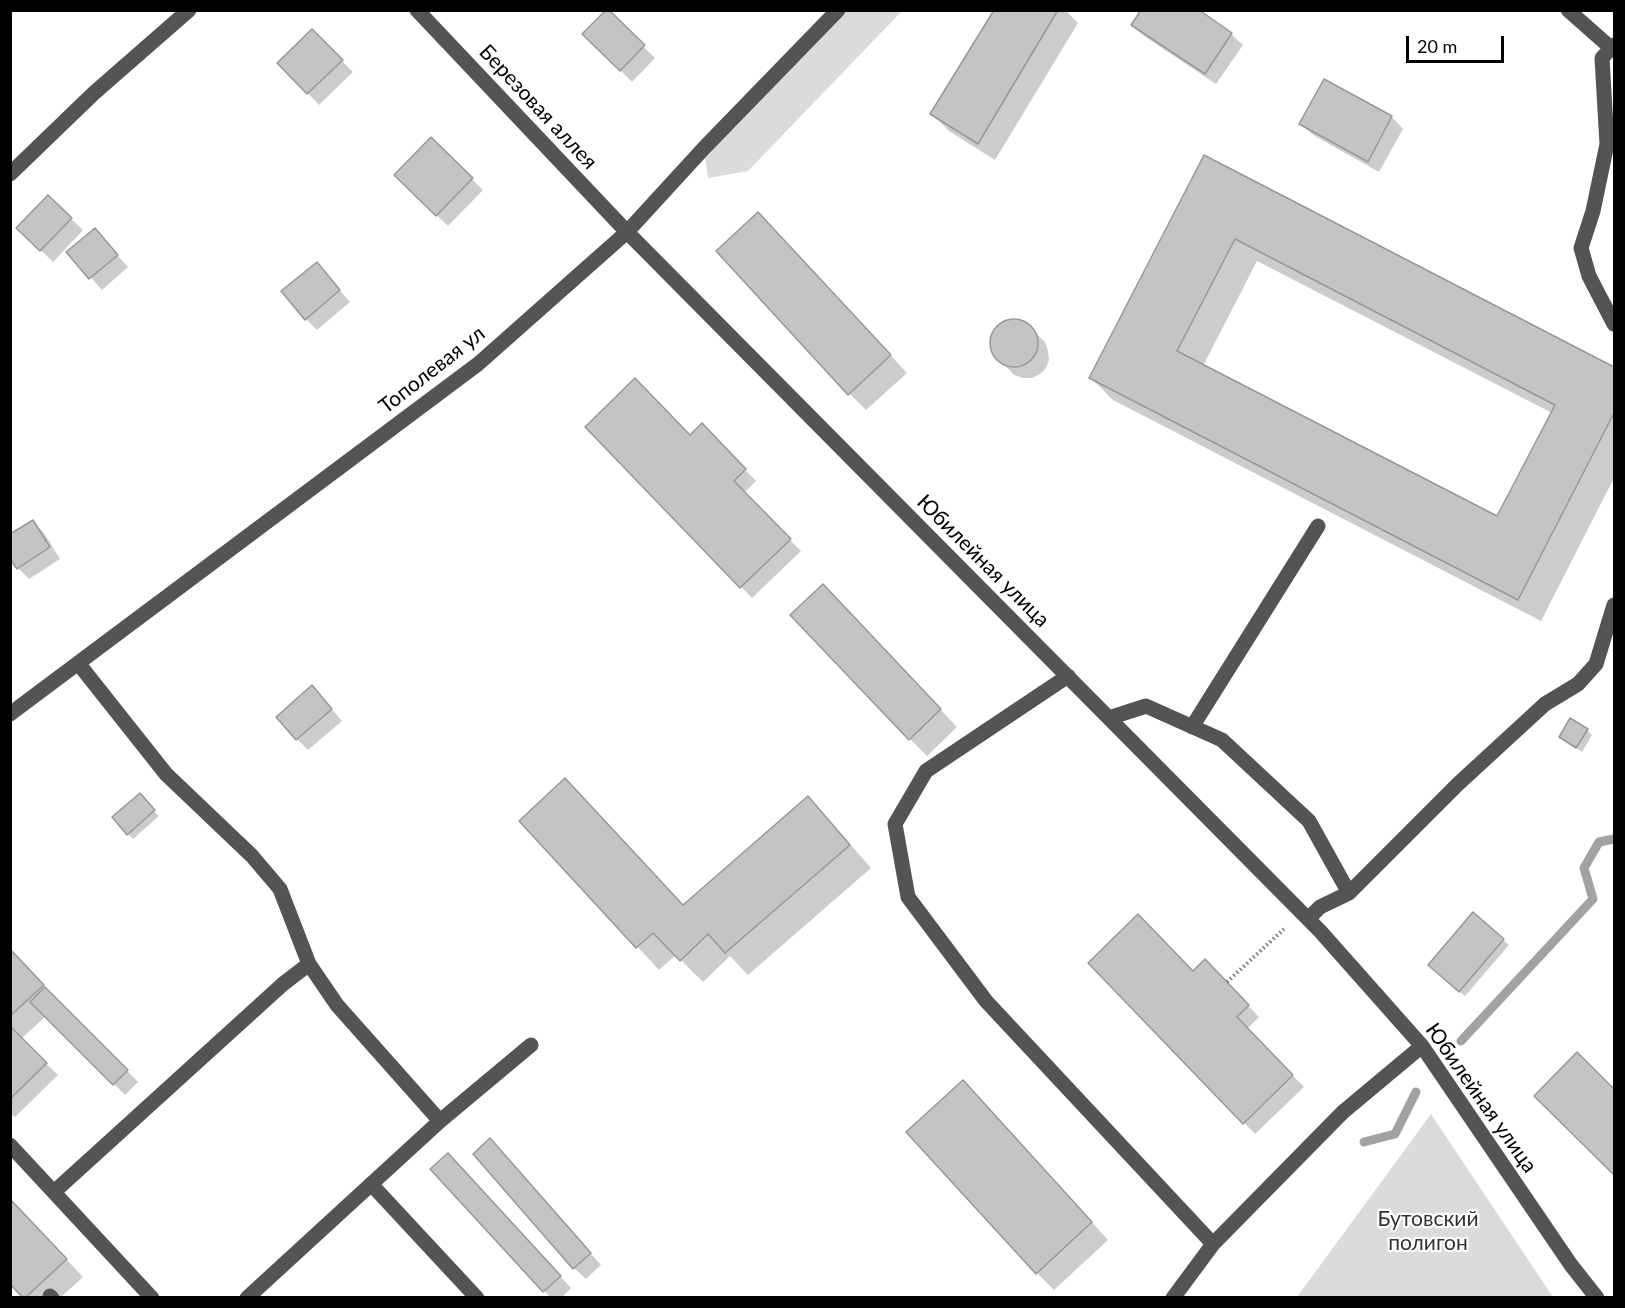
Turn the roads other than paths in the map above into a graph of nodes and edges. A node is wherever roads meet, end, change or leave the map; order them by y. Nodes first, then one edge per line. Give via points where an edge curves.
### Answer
1 (189, 10) edge
2 (417, 10) edge
3 (838, 10) edge
4 (1568, 10) edge
5 (1613, 47) edge
6 (10, 174) edge
7 (627, 232) junction
8 (1614, 324) edge
9 (1318, 526) dead end
10 (1614, 605) edge
11 (78, 663) junction
12 (1068, 676) junction
13 (10, 714) edge
14 (1109, 718) junction
15 (1192, 727) junction
16 (1349, 893) junction
17 (1308, 919) junction
18 (309, 964) junction
19 (531, 1046) dead end
20 (1422, 1046) junction
21 (440, 1121) junction
22 (10, 1145) edge
23 (371, 1184) junction
24 (55, 1191) junction
25 (1213, 1244) junction
26 (152, 1298) edge
27 (247, 1298) edge
28 (477, 1298) edge
29 (1173, 1298) edge
30 (1596, 1298) edge

1 - 6 street
2 - 7 street, Березовая аллея
3 - 7 street, Тополевая ул
4 - 5 street
5 - 8 street via 1602,58 1607,144 1581,248 1589,276
7 - 11 street, Тополевая ул via 478,364
7 - 12 street, Юбилейная улица
9 - 15 street
10 - 16 street via 1596,664 1578,684 1545,704
11 - 13 street, Тополевая ул
11 - 18 street via 166,774 252,856 280,889
12 - 14 street, Юбилейная улица
12 - 25 street via 926,771 896,824 908,897 986,1001
14 - 15 street via 1146,706
14 - 17 street, Юбилейная улица
15 - 16 street via 1222,740 1309,821
16 - 17 street via 1320,907
17 - 20 street, Юбилейная улица
18 - 21 street via 337,1005
18 - 24 street
19 - 21 street
20 - 25 street via 1343,1112
20 - 30 street, Юбилейная улица
21 - 23 street
22 - 24 street
23 - 27 street
23 - 28 street
24 - 26 street
25 - 29 street

